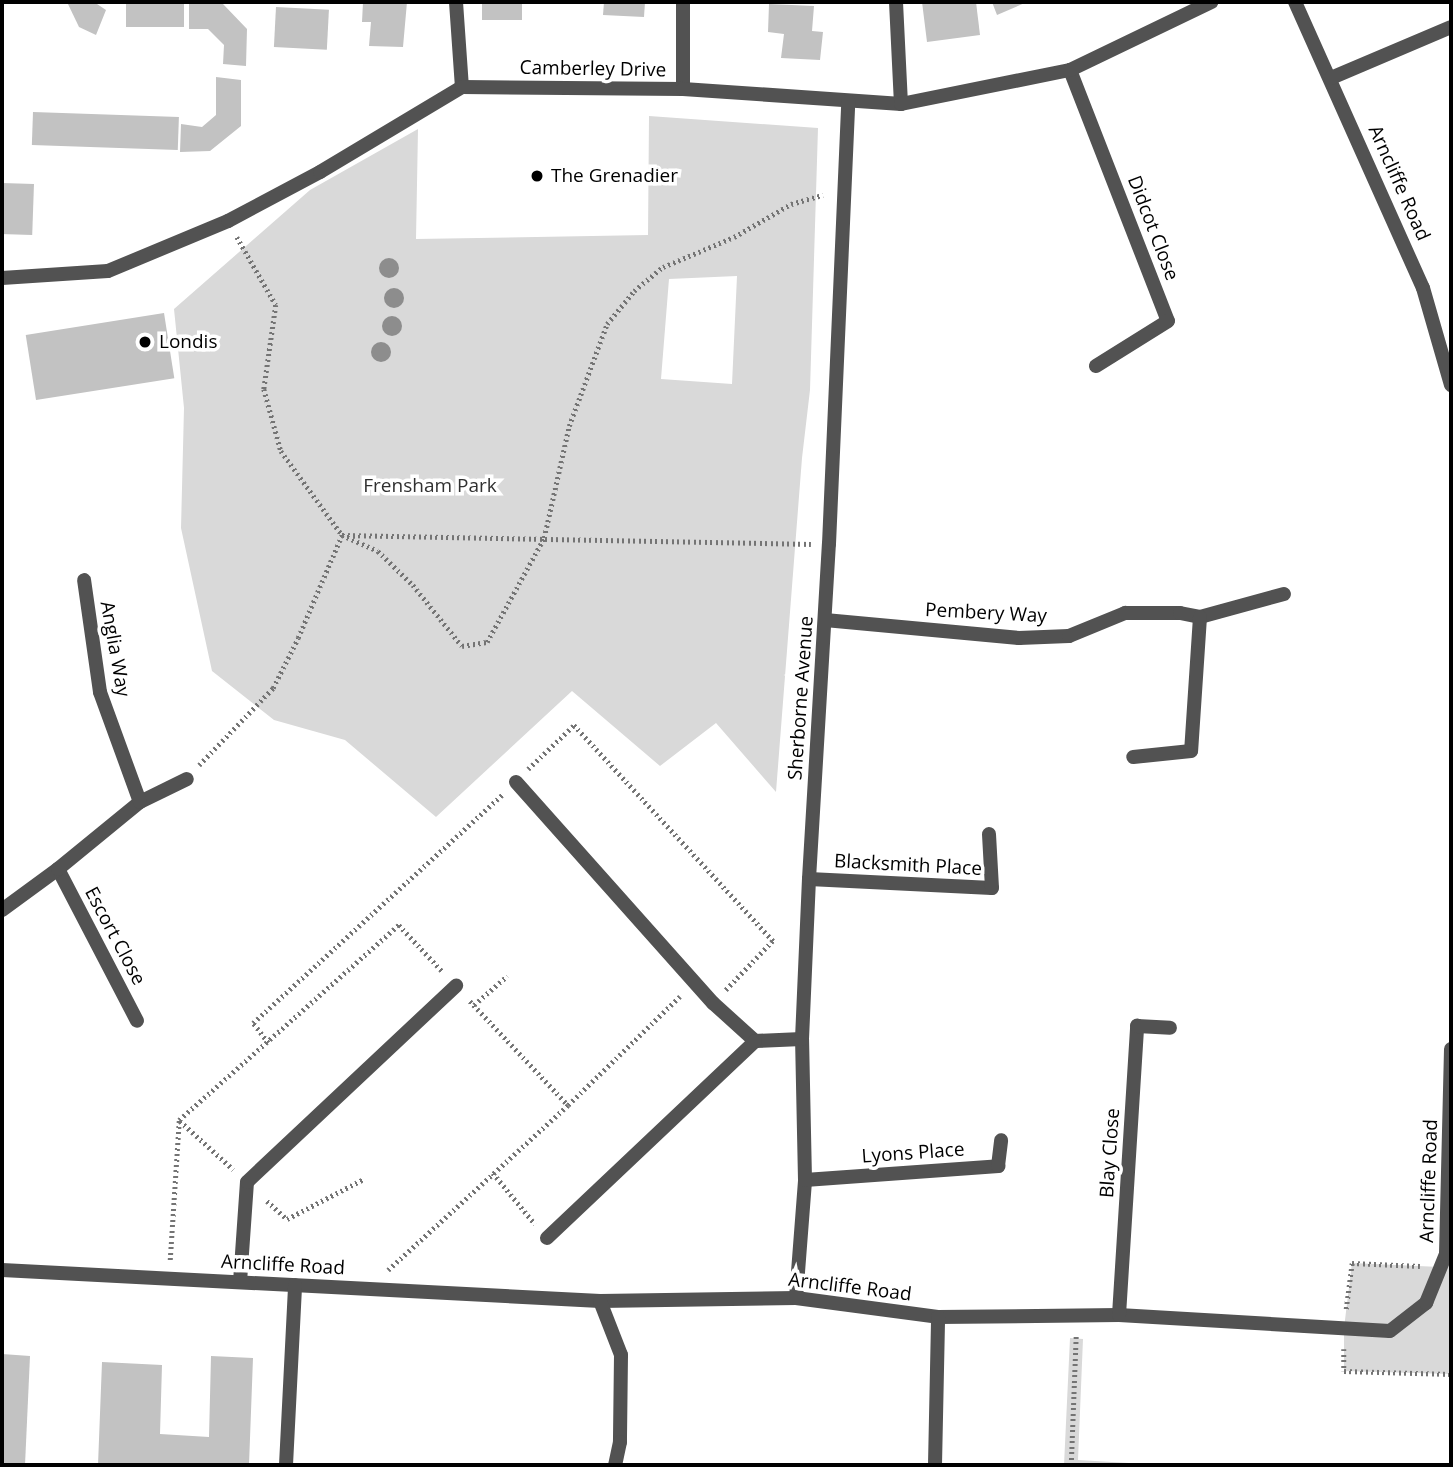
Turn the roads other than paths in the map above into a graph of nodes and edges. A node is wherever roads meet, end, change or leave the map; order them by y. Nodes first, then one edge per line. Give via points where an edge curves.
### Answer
1 (456, 2) edge
2 (683, 2) edge
3 (892, 2) edge
4 (1211, 2) edge
5 (1295, 2) edge
6 (1451, 27) edge
7 (1070, 70) junction
8 (1331, 78) junction
9 (462, 87) junction
10 (683, 89) junction
11 (848, 101) junction
12 (901, 104) junction
13 (2, 278) edge
14 (1096, 366) dead end
15 (1451, 385) edge
16 (84, 580) dead end
17 (1284, 594) dead end
18 (1200, 617) junction
19 (825, 620) junction
20 (1133, 757) dead end
21 (187, 779) road end
22 (516, 782) road end
23 (140, 802) junction
24 (989, 834) dead end
25 (58, 869) junction
26 (809, 879) junction
27 (2, 910) edge
28 (457, 986) road end
29 (137, 1021) dead end
30 (1170, 1028) dead end
31 (802, 1039) junction
32 (755, 1041) junction
33 (1451, 1049) edge
34 (1000, 1140) dead end
35 (806, 1180) junction
36 (1450, 1197) edge
37 (547, 1238) road end
38 (2, 1270) edge
39 (240, 1282) junction
40 (295, 1285) junction
41 (796, 1298) junction
42 (600, 1301) junction
43 (1119, 1315) junction
44 (938, 1317) junction
45 (286, 1465) edge
46 (614, 1465) edge
47 (935, 1465) edge

1 - 9 street
2 - 10 street
3 - 12 street
4 - 7 street, Camberley Drive
5 - 8 street, Arncliffe Road
6 - 8 street
7 - 12 street, Camberley Drive
7 - 14 street, Didcot Close via 1168,321
8 - 15 street, Arncliffe Road via 1423,288
9 - 10 street, Camberley Drive
9 - 13 street via 228,221 108,271
10 - 11 street, Camberley Drive
11 - 12 street, Camberley Drive
11 - 19 street, Sherborne Avenue
16 - 23 street, Anglia Way via 100,692
17 - 18 street
18 - 19 street, Pembery Way via 1125,613 1069,636 1019,638
18 - 20 street via 1191,751
19 - 26 street, Sherborne Avenue
21 - 23 street
22 - 32 street via 713,1003
23 - 25 street
24 - 26 street, Blacksmith Place via 992,888
25 - 27 street
25 - 29 street, Escort Close
26 - 31 street, Sherborne Avenue
28 - 39 street via 247,1182
30 - 43 street, Blay Close via 1137,1026
31 - 32 street
31 - 35 street, Sherborne Avenue
32 - 37 street
33 - 36 street, Arncliffe Road
34 - 35 street, Lyons Place via 998,1166
35 - 41 street, Sherborne Avenue
36 - 43 street, Arncliffe Road via 1446,1254 1426,1303 1390,1331
38 - 39 street, Arncliffe Road
39 - 40 street, Arncliffe Road
40 - 42 street, Arncliffe Road
40 - 45 street
41 - 42 street, Arncliffe Road
41 - 44 street, Arncliffe Road
42 - 46 street via 621,1355 620,1442
43 - 44 street, Arncliffe Road
44 - 47 street

